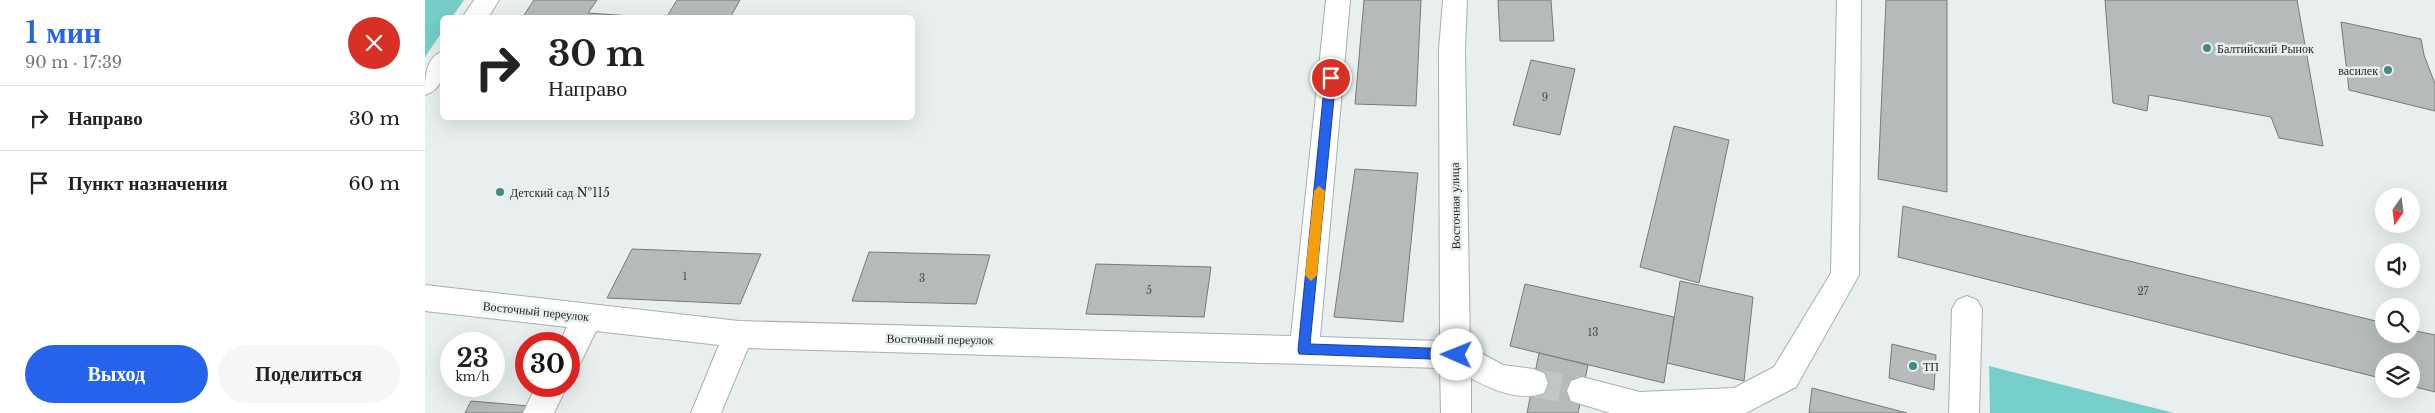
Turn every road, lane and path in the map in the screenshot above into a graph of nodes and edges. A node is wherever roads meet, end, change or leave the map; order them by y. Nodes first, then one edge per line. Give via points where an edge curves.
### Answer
1 (487, 0) edge
2 (1338, 0) edge
3 (1455, 0) edge
4 (1849, 0) edge
5 (476, 15) edge
6 (440, 65) edge
7 (425, 85) edge
8 (425, 298) edge
9 (1967, 309) dead end
10 (588, 317) junction
11 (580, 333) edge
12 (739, 334) junction
13 (1304, 350) junction
14 (1457, 355) junction
15 (1533, 383) tunnel mouth
16 (1582, 391) tunnel mouth
17 (546, 397) edge
18 (538, 413) edge
19 (706, 413) edge
20 (1456, 413) edge
21 (1964, 413) edge

1 - 5 street
2 - 13 street
3 - 14 street, Восточная улица via 1452,50
4 - 16 street via 1845,275 1785,377 1737,402 1639,407
6 - 7 street
8 - 10 street, Восточный переулок
9 - 21 street
10 - 11 street
10 - 12 street, Восточный переулок
12 - 13 street, Восточный переулок
12 - 19 street
13 - 14 street, Восточный переулок
14 - 15 street via 1499,378
14 - 20 street, Восточная улица
17 - 18 street

